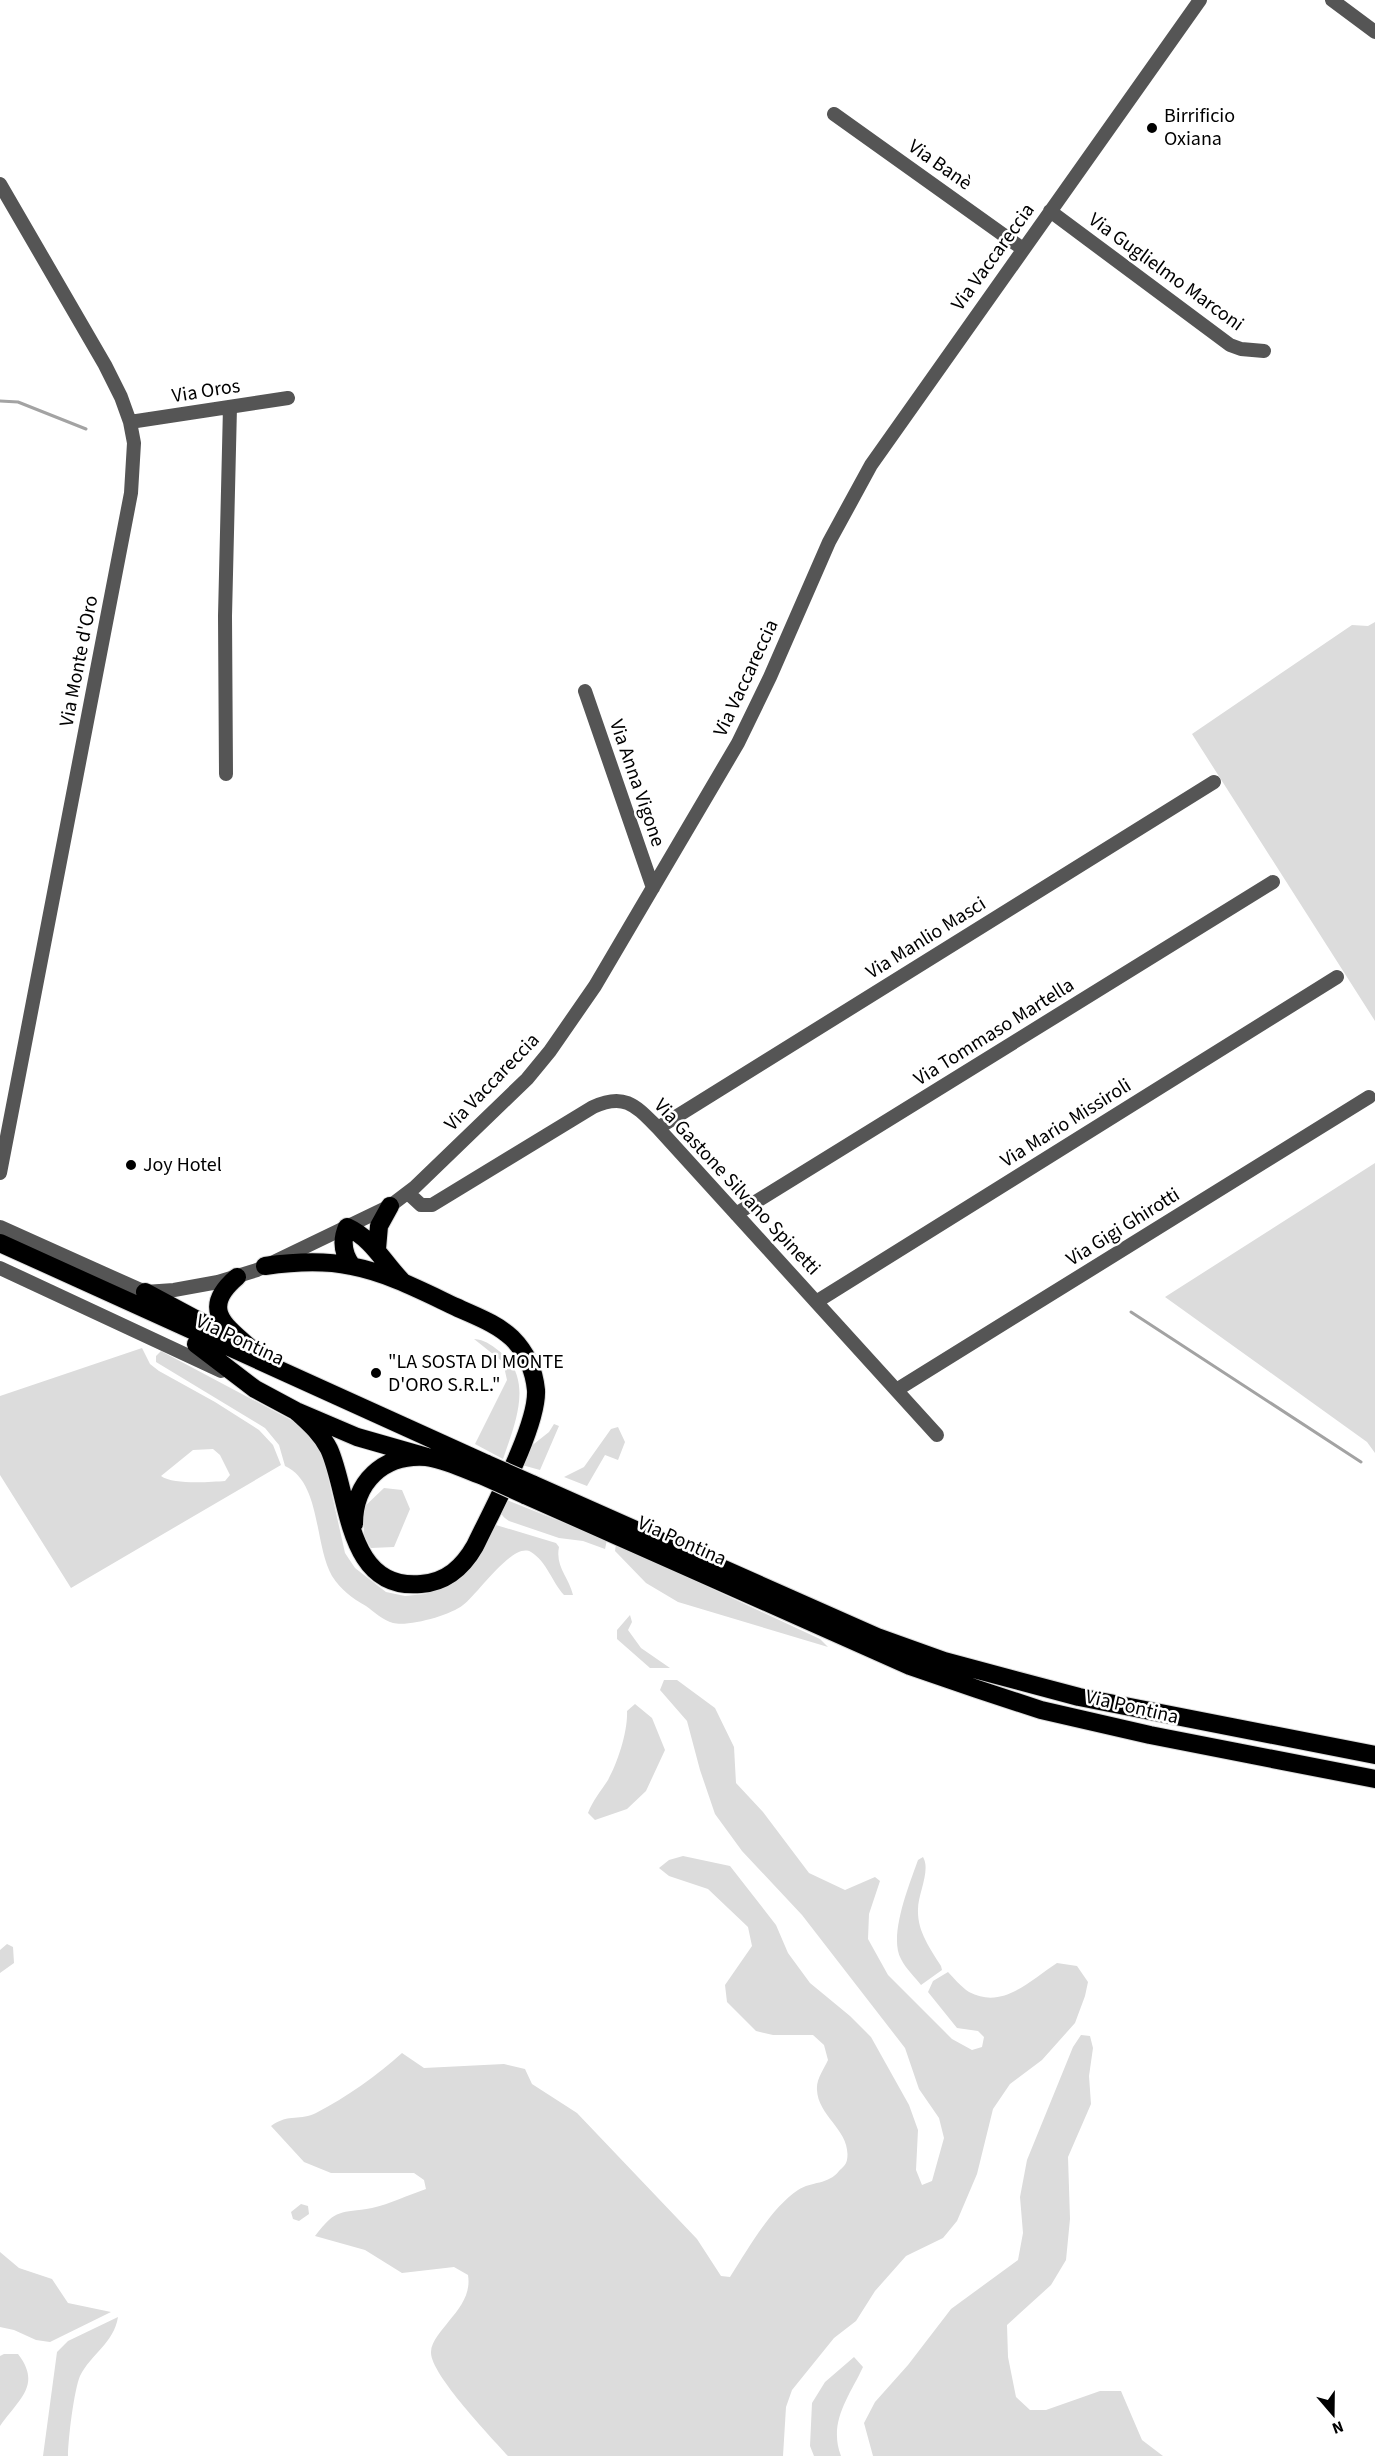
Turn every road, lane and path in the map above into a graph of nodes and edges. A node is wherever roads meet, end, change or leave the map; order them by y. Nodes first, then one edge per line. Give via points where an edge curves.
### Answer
1 (1200, 0) edge
2 (1332, 0) edge
3 (1375, 32) edge
4 (834, 114) dead end
5 (0, 184) edge
6 (1050, 211) junction
7 (1023, 249) junction
8 (1264, 351) dead end
9 (288, 398) dead end
10 (230, 407) junction
11 (130, 422) junction
12 (585, 691) dead end
13 (226, 774) dead end
14 (1214, 782) dead end
15 (1273, 882) dead end
16 (653, 888) junction
17 (1337, 977) dead end
18 (1370, 1097) dead end
19 (658, 1128) junction
20 (0, 1173) edge
21 (408, 1193) junction
22 (390, 1206) junction
23 (736, 1215) junction
24 (0, 1227) edge
25 (347, 1227) junction
26 (0, 1243) edge
27 (377, 1249) junction
28 (0, 1256) edge
29 (265, 1266) junction
30 (352, 1266) junction
31 (0, 1268) edge
32 (237, 1277) junction
33 (404, 1282) junction
34 (145, 1292) junction
35 (816, 1302) junction
36 (196, 1344) junction
37 (267, 1364) junction
38 (255, 1389) junction
39 (898, 1389) junction
40 (296, 1411) junction
41 (937, 1435) dead end
42 (427, 1457) junction
43 (485, 1470) junction
44 (528, 1490) junction
45 (354, 1537) junction
46 (1375, 1755) edge
47 (1375, 1779) edge

1 - 6 street, Via Vaccareccia
2 - 3 street
4 - 7 street, Via Banè
5 - 11 street, Via Monte d'Oro via 105,365
6 - 7 street, Via Vaccareccia
6 - 8 street, Via Guglielmo Marconi via 1230,345
7 - 16 street, Via Vaccareccia via 866,473 826,549 752,716
9 - 10 street, Via Oros
10 - 11 street, Via Oros
10 - 13 street
11 - 20 street, Via Monte d'Oro via 134,451 131,493
12 - 16 street, Via Anna Vigone
14 - 19 street, Via Manlio Masci
15 - 23 street, Via Tommaso Martella
16 - 21 street, Via Vaccareccia via 595,986 546,1056 519,1088
17 - 35 street, Via Mario Missiroli
18 - 39 street, Via Gigi Ghirotti
19 - 21 street, Via Gastone Silvano Spinetti via 633,1104 607,1102 432,1205 421,1205
19 - 23 street, Via Gastone Silvano Spinetti
21 - 22 street, Via Vaccareccia
22 - 25 street, Via Vaccareccia
22 - 27 highway via 379,1226
23 - 35 street, Via Gastone Silvano Spinetti
24 - 34 street
25 - 27 highway
25 - 29 street, Via Vaccareccia
25 - 30 highway via 343,1247
26 - 37 highway, Via Pontina
27 - 33 highway via 385,1264
28 - 36 highway, Via Pontina
29 - 30 highway
29 - 32 street, Via Vaccareccia
30 - 33 highway
31 - 38 street, Via Pontina via 201,1360
32 - 34 street, Via Vaccareccia
32 - 37 highway via 219,1297 218,1314
33 - 45 highway via 490,1323 512,1338 532,1371 535,1408 475,1546 454,1572 428,1584 397,1582 375,1568
34 - 37 highway via 217,1330
35 - 39 street, Via Gastone Silvano Spinetti
36 - 38 highway
36 - 43 highway, Via Pontina
37 - 43 highway, Via Pontina
38 - 40 highway
39 - 41 street, Via Gastone Silvano Spinetti
40 - 42 highway via 357,1437
40 - 45 highway via 328,1448
42 - 43 highway
42 - 45 highway via 393,1462 367,1480 357,1499
43 - 44 highway, Via Pontina, bridge
44 - 46 highway, Via Pontina via 944,1661 1079,1697
44 - 47 highway, Via Pontina via 834,1634 977,1689 1041,1710 1150,1736

